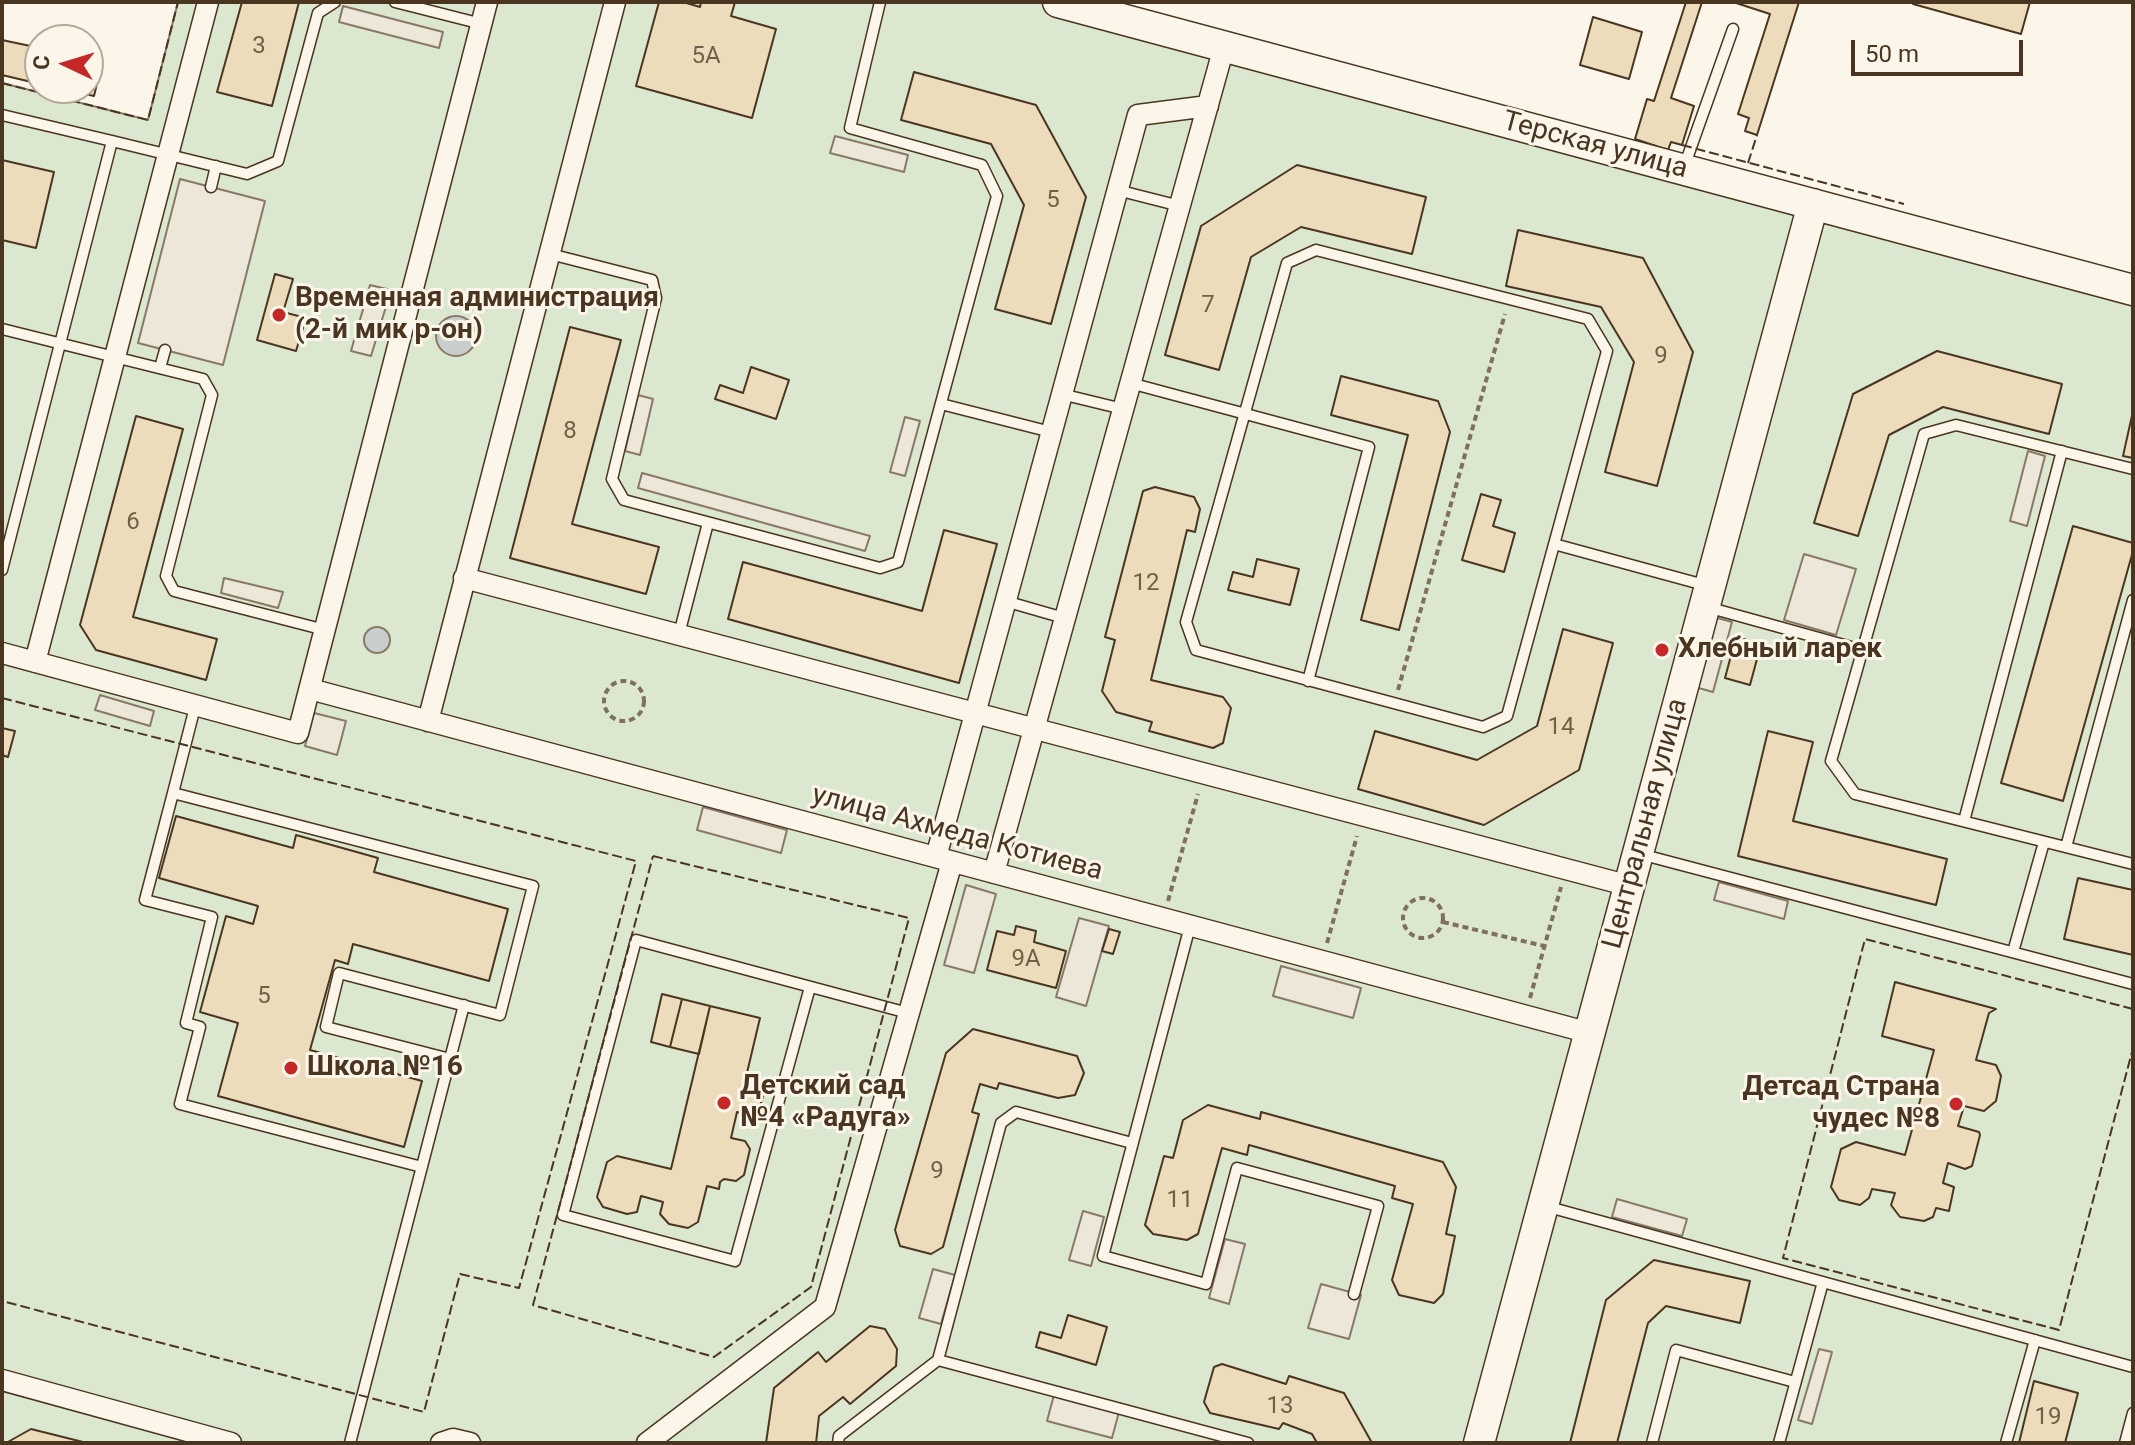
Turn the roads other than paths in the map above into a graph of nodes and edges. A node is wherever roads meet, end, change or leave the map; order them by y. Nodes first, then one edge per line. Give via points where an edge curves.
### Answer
1 (208, 2) edge
2 (335, 2) edge
3 (395, 2) edge
4 (487, 2) edge
5 (615, 2) edge
6 (880, 2) edge
7 (1058, 2) edge
8 (482, 24) junction
9 (1733, 29) dead end
10 (1224, 47) junction
11 (1208, 106) junction
12 (2, 115) edge
13 (112, 141) junction
14 (168, 154) junction
15 (216, 166) junction
16 (1683, 169) junction
17 (211, 187) dead end
18 (1117, 190) junction
19 (1813, 204) junction
20 (1180, 206) junction
21 (550, 254) junction
22 (2133, 290) edge
23 (2, 329) edge
24 (60, 343) junction
25 (165, 350) dead end
26 (115, 357) junction
27 (160, 368) junction
28 (1130, 383) junction
29 (1061, 394) junction
30 (941, 404) junction
31 (1123, 409) junction
32 (1244, 414) junction
33 (1051, 432) junction
34 (2062, 451) junction
35 (2133, 469) edge
36 (708, 523) junction
37 (1554, 544) junction
38 (2, 570) edge
39 (464, 578) junction
40 (1708, 596) junction
41 (2133, 600) edge
42 (1005, 601) junction
43 (1064, 618) junction
44 (325, 630) junction
45 (679, 634) junction
46 (1862, 650) junction
47 (2, 653) edge
48 (35, 662) junction
49 (1308, 681) junction
50 (310, 689) junction
51 (195, 707) junction
52 (974, 713) junction
53 (428, 721) junction
54 (1034, 728) junction
55 (173, 793) junction
56 (1964, 821) junction
57 (2044, 842) junction
58 (2066, 847) junction
59 (1639, 853) junction
60 (944, 860) junction
61 (2133, 864) edge
62 (994, 873) junction
63 (1630, 886) junction
64 (1190, 926) junction
65 (2013, 952) junction
66 (2133, 984) edge
67 (810, 987) junction
68 (464, 1005) junction
69 (908, 1013) junction
70 (1590, 1033) junction
71 (450, 1059) junction
72 (1132, 1143) junction
73 (422, 1167) junction
74 (1543, 1206) junction
75 (1823, 1282) junction
76 (1354, 1294) dead end
77 (2035, 1340) junction
78 (938, 1360) junction
79 (2133, 1367) edge
80 (2, 1380) edge
81 (1795, 1382) junction
82 (2133, 1413) edge
83 (670, 1436) edge
84 (218, 1441) edge
85 (350, 1443) edge
86 (441, 1443) edge
87 (470, 1443) edge
88 (647, 1443) edge
89 (838, 1443) edge
90 (1248, 1443) edge
91 (1479, 1443) edge
92 (1652, 1443) edge
93 (1779, 1443) edge
94 (2006, 1443) edge
95 (2125, 1443) edge

1 - 14 street
2 - 15 lane via 318,13 278,161 247,174
3 - 8 lane
4 - 8 street
5 - 21 street
6 - 30 lane via 850,128 982,165 997,196
7 - 10 street, Терская улица
8 - 44 street
9 - 16 lane
10 - 11 street
10 - 16 street, Терская улица
11 - 18 street via 1138,115
11 - 20 street
12 - 13 lane
13 - 14 lane
13 - 24 lane
14 - 15 lane
14 - 26 street
15 - 17 lane
16 - 19 street, Терская улица
18 - 20 lane
18 - 29 street
19 - 22 street, Терская улица
19 - 40 street, Центральная улица
20 - 28 street
21 - 36 lane via 652,280 656,298 612,479 624,500
21 - 39 street
23 - 24 lane
24 - 26 lane
24 - 38 lane
25 - 27 lane
26 - 27 lane
26 - 48 street
27 - 44 lane via 203,379 212,395 166,576 174,591
28 - 31 street
28 - 32 lane
29 - 31 lane
29 - 33 street
30 - 33 lane
30 - 36 lane via 898,562 880,568
31 - 43 street
32 - 37 lane via 1287,263 1316,250 1588,319 1607,351
32 - 49 lane via 1186,622 1196,650
32 - 49 lane via 1369,447
33 - 42 street
34 - 35 lane
34 - 46 lane via 1956,425 1924,434
34 - 56 lane
36 - 45 lane
37 - 40 lane
37 - 49 lane via 1507,716 1483,727
39 - 45 street
39 - 53 street
40 - 46 lane
40 - 59 street, Центральная улица
41 - 58 lane
42 - 43 lane
42 - 52 street
43 - 54 street
44 - 50 street
45 - 52 street
46 - 56 lane via 1831,761 1855,794
47 - 48 street
48 - 51 street
50 - 51 street via 298,733
50 - 53 street, улица Ахмеда Котиева
51 - 55 lane
52 - 54 street
52 - 60 street
53 - 60 street, улица Ахмеда Котиева
54 - 62 street
54 - 63 street
55 - 68 lane via 533,886 500,1015
55 - 73 lane via 145,900 212,917 186,1023 200,1027 180,1104
56 - 57 lane
57 - 58 lane
57 - 65 lane
58 - 61 lane
59 - 63 street, Центральная улица
59 - 65 lane
60 - 62 street, улица Ахмеда Котиева
60 - 69 street
62 - 64 street, улица Ахмеда Котиева
63 - 70 street, Центральная улица
64 - 70 street, улица Ахмеда Котиева
64 - 72 lane
65 - 66 lane
67 - 67 lane via 636,940 563,1215 735,1261
67 - 69 lane
68 - 71 lane
68 - 71 lane via 339,973 326,1027
69 - 83 street via 825,1307
70 - 74 street, Центральная улица
71 - 73 lane
72 - 76 lane via 1103,1256 1206,1284 1237,1168 1378,1206
72 - 78 lane via 1016,1112 1001,1123
73 - 85 lane
74 - 75 lane
74 - 91 street, Центральная улица
75 - 77 lane
75 - 81 lane
77 - 79 lane
77 - 94 lane
78 - 89 lane via 839,1436
78 - 90 lane
80 - 84 street
81 - 92 lane via 1676,1350
81 - 93 lane
82 - 95 lane
83 - 88 street
86 - 87 street

